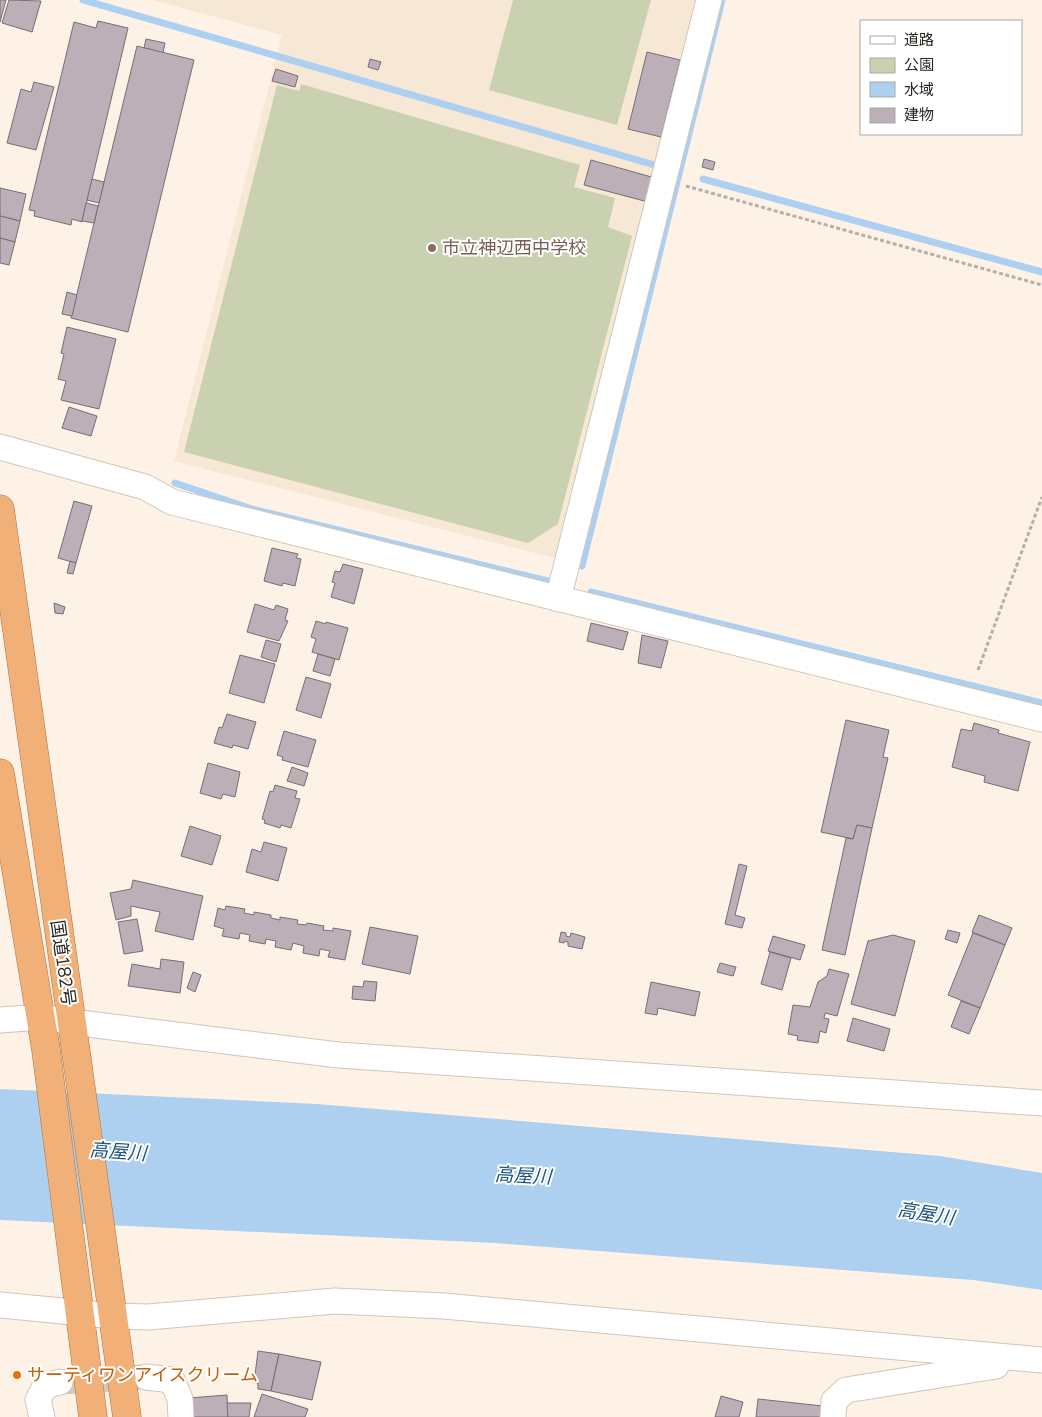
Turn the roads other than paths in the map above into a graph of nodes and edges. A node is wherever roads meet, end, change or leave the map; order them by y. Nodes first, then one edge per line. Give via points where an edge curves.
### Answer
1 (709, 0) edge
2 (0, 447) edge
3 (0, 509) edge
4 (558, 599) junction
5 (1042, 719) edge
6 (0, 773) edge
7 (41, 1017) junction
8 (0, 1020) edge
9 (72, 1022) junction
10 (1042, 1103) edge
11 (78, 1300) junction
12 (0, 1305) edge
13 (112, 1316) junction
14 (1002, 1355) junction
15 (1042, 1360) edge
16 (146, 1377) tunnel mouth
17 (60, 1382) tunnel mouth
18 (42, 1417) edge
19 (93, 1417) edge
20 (127, 1417) edge
21 (181, 1417) edge
22 (833, 1417) edge

1 - 4 street
2 - 4 street via 145,487 172,502
3 - 9 highway, 国道182号
4 - 5 street
6 - 7 highway, 国道182号
7 - 8 street
7 - 9 street
7 - 11 highway, 国道182号
9 - 10 street via 338,1055
9 - 13 highway, 国道182号
11 - 12 street
11 - 13 street
11 - 19 highway, 国道182号
13 - 14 street via 148,1317 335,1301 444,1306
13 - 20 highway, 国道182号
14 - 15 street
14 - 22 street via 996,1366 846,1390 834,1401
16 - 21 street via 172,1380 180,1399
17 - 18 street via 45,1386 38,1400

